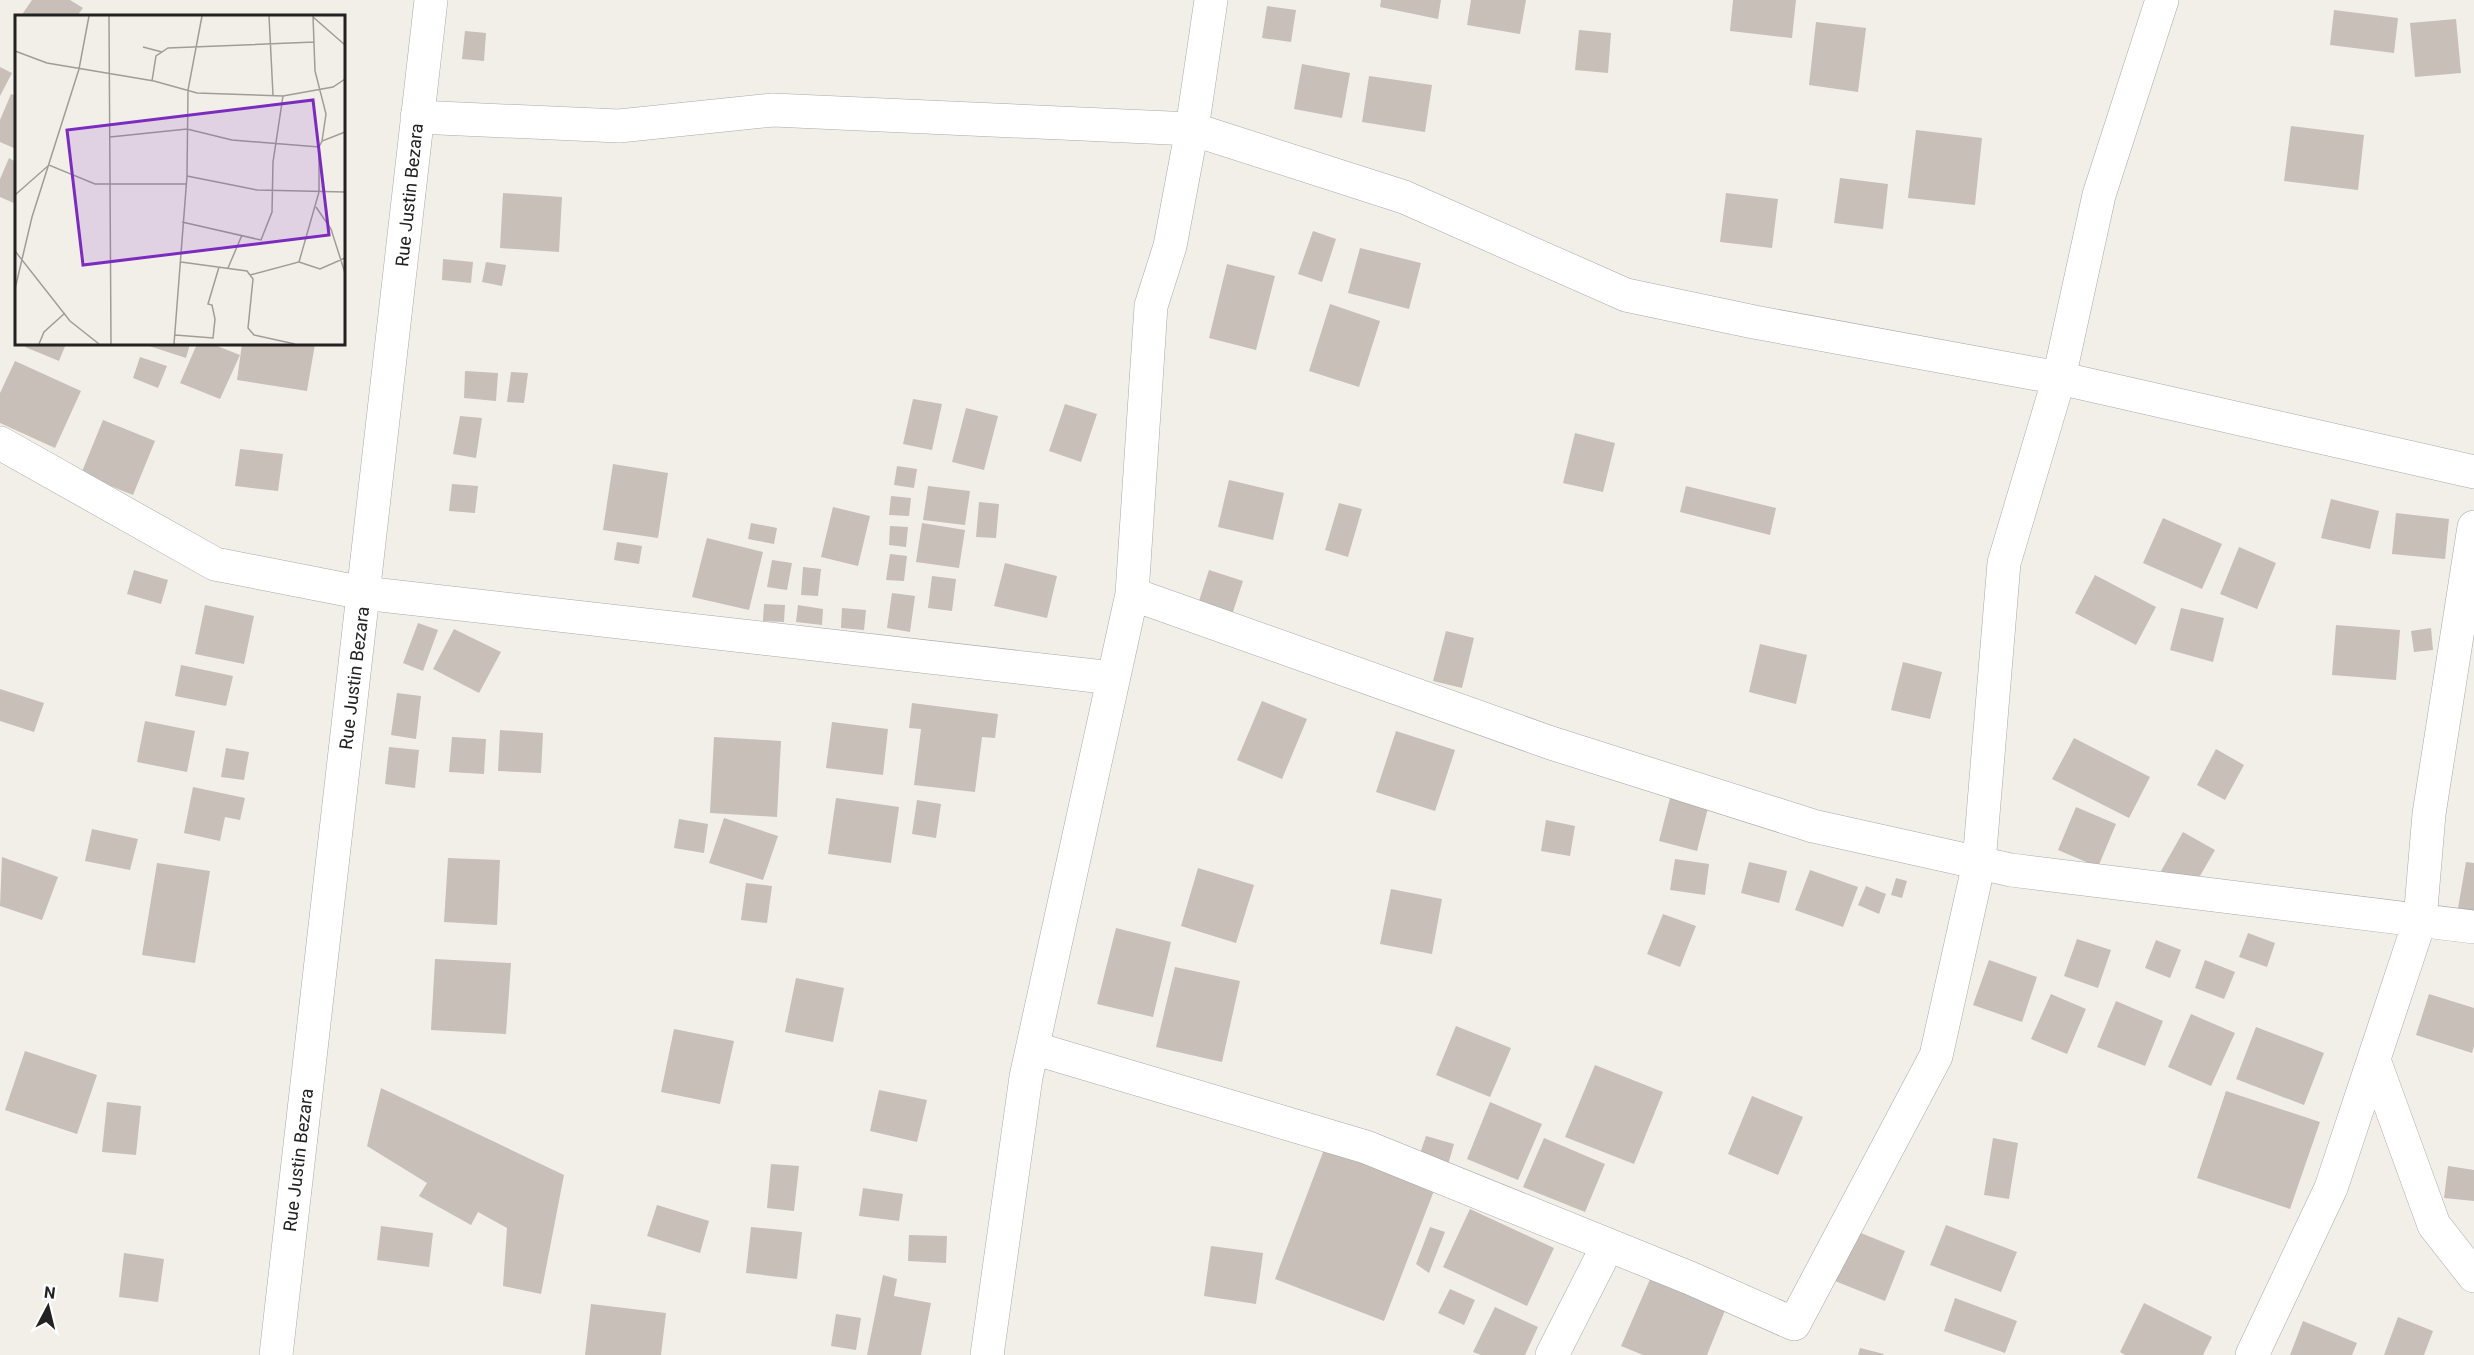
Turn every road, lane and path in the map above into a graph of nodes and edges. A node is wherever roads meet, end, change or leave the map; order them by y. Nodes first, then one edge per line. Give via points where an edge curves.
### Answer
1 (431, 0) edge
2 (1211, 0) edge
3 (2162, 0) edge
4 (417, 117) junction
5 (1192, 129) junction
6 (2059, 378) junction
7 (0, 443) edge
8 (2474, 472) edge
9 (2474, 527) edge
10 (363, 593) junction
11 (1132, 594) junction
12 (1113, 678) junction
13 (1979, 863) junction
14 (2420, 920) junction
15 (2474, 927) edge
16 (1032, 1048) junction
17 (2373, 1060) junction
18 (1608, 1245) junction
19 (2474, 1276) edge
20 (276, 1355) edge
21 (987, 1355) edge
22 (1552, 1355) edge
23 (2252, 1355) edge

1 - 4 street, Rue Justin Bezara
2 - 5 street
3 - 6 street via 2099,195
4 - 5 street via 619,126 773,110
4 - 10 street, Rue Justin Bezara
5 - 6 street via 1404,197 1626,295
5 - 11 street via 1170,246 1151,306
6 - 8 street
6 - 13 street via 2004,563
7 - 10 street via 215,564
9 - 14 street via 2429,814
10 - 12 street
10 - 20 street, Rue Justin Bezara
11 - 12 street
11 - 13 street via 1551,743 1813,826
12 - 16 street
13 - 14 street
13 - 18 street via 1936,1056 1794,1324
14 - 15 street
14 - 17 street
16 - 18 street via 1366,1148
16 - 21 street
17 - 19 street via 2434,1225
17 - 23 street via 2331,1188
18 - 22 street

